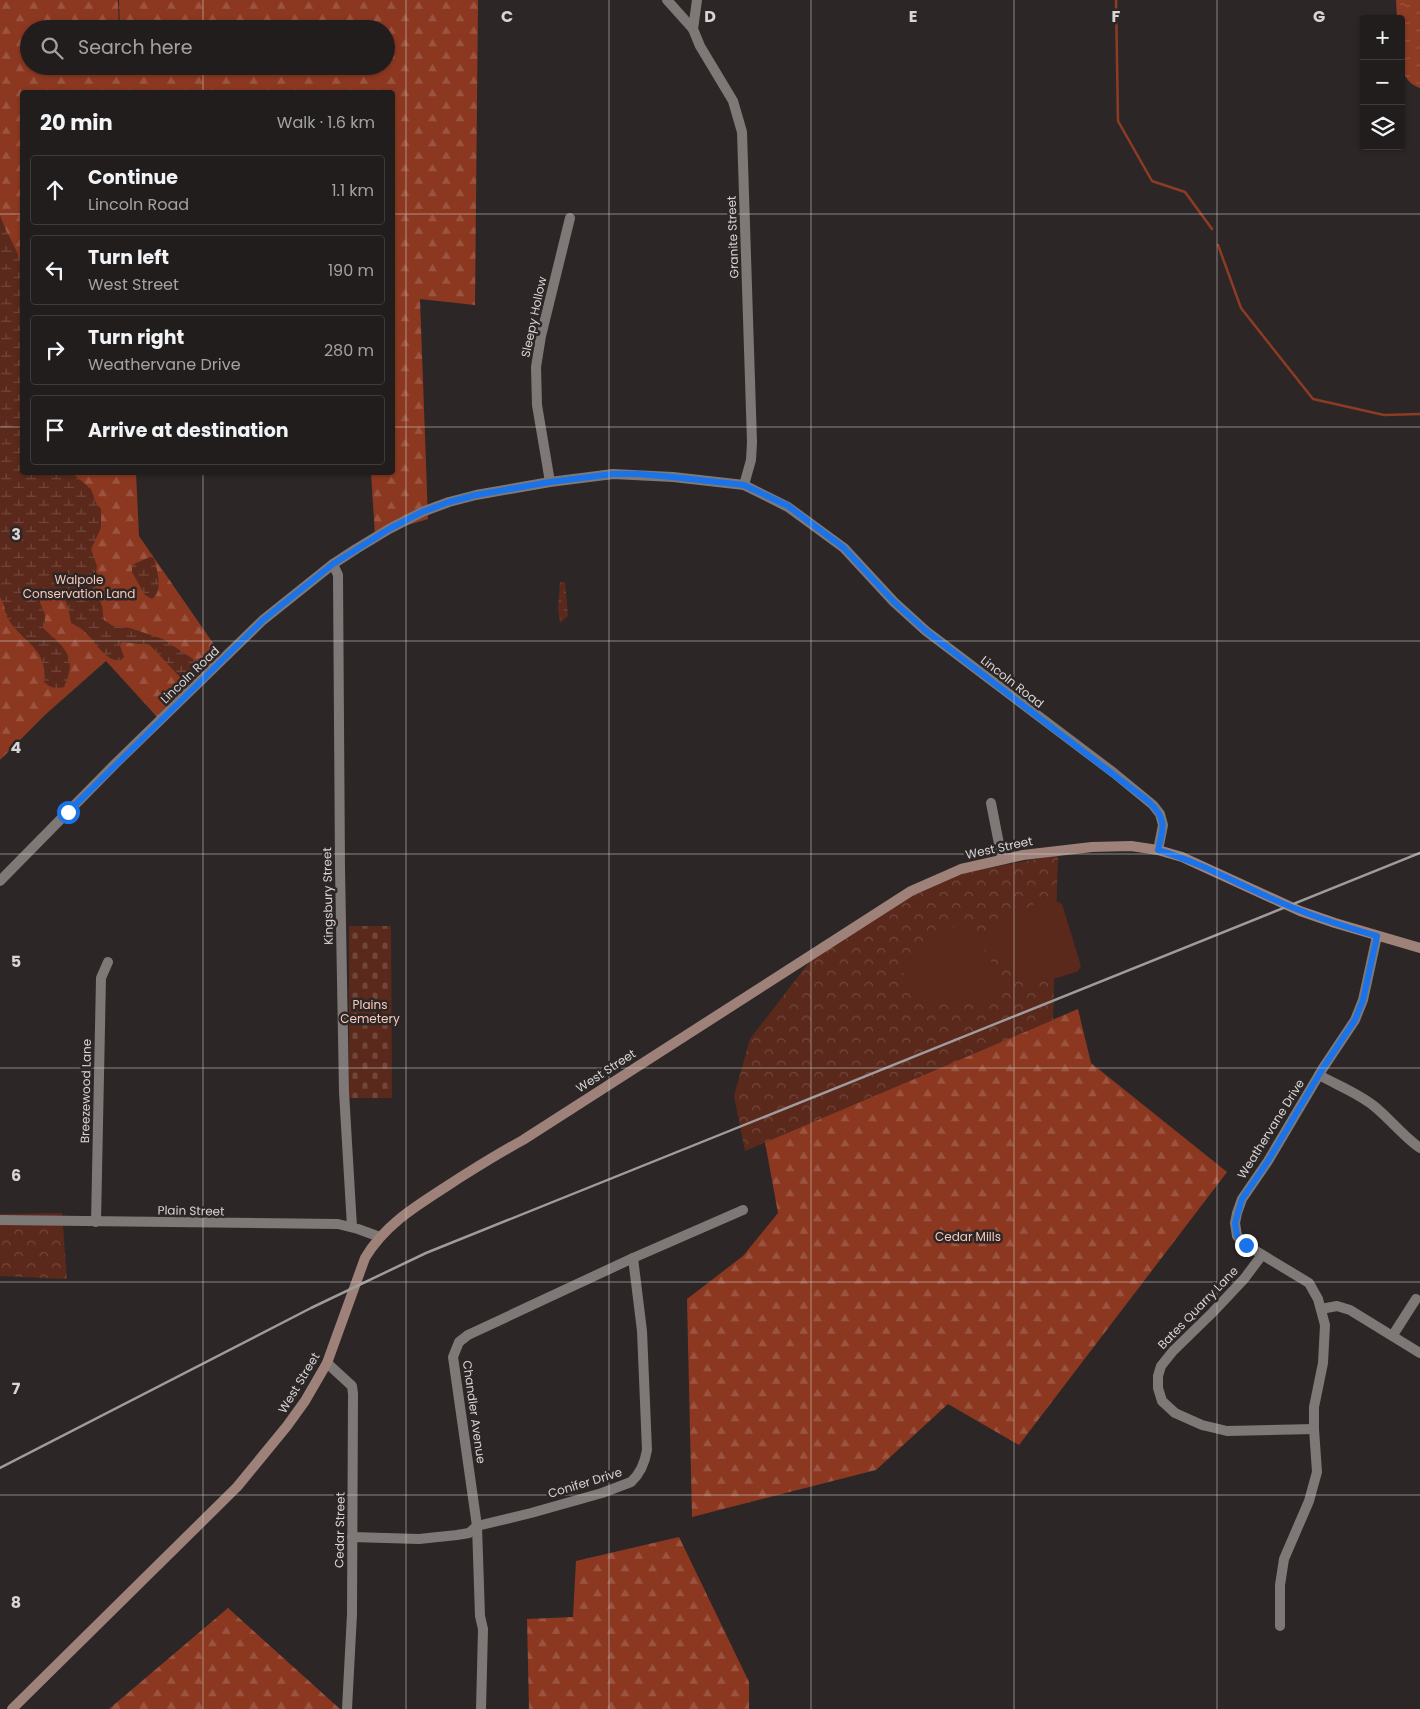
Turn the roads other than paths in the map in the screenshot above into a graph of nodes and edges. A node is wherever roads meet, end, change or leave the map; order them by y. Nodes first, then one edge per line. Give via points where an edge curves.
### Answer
1 (667, 0) edge
2 (697, 0) edge
3 (693, 29) junction
4 (570, 218) dead end
5 (550, 482) junction
6 (744, 485) junction
7 (333, 564) junction
8 (991, 803) dead end
9 (1158, 850) junction
10 (1002, 859) junction
11 (0, 881) edge
12 (1377, 936) junction
13 (1420, 948) edge
14 (108, 962) dead end
15 (1319, 1075) junction
16 (1420, 1148) edge
17 (744, 1210) dead end
18 (0, 1220) edge
19 (96, 1222) junction
20 (352, 1227) junction
21 (380, 1237) junction
22 (1262, 1255) junction
23 (633, 1258) junction
24 (1416, 1299) dead end
25 (1321, 1309) junction
26 (1393, 1335) junction
27 (1420, 1353) edge
28 (327, 1363) junction
29 (1314, 1429) junction
30 (477, 1526) junction
31 (352, 1537) junction
32 (1280, 1626) dead end
33 (12, 1709) edge
34 (347, 1709) edge
35 (481, 1709) edge

1 - 3 street, Granite Street
2 - 3 street
3 - 6 street, Granite Street via 733,101 742,132 752,442
4 - 5 street, Sleepy Hollow via 536,367 537,405
5 - 6 street, Lincoln Road via 638,474
5 - 7 street, Lincoln Road via 476,495 422,512
6 - 9 street, Lincoln Road via 788,506 844,548 926,631 1148,801 1163,823
7 - 11 street, Lincoln Road via 263,620
7 - 20 street, Kingsbury Street via 338,575 344,1092
8 - 10 street
9 - 10 main road, West Street via 1112,845 1060,849
9 - 12 main road, West Street via 1182,857 1300,911
10 - 21 main road, West Street via 961,869 911,891 407,1212
12 - 13 main road, West Street
12 - 15 street, Weathervane Drive via 1363,1000 1355,1020
14 - 19 street, Breezewood Lane via 101,978
15 - 16 street via 1374,1106
15 - 22 street, Weathervane Drive via 1242,1199 1237,1213 1237,1236
17 - 23 street, Chandler Avenue
18 - 19 street, Plain Street
19 - 20 street, Plain Street via 338,1224
20 - 21 street, Plain Street
21 - 28 main road, West Street via 370,1249 353,1287
22 - 25 street, Weathervane Drive via 1309,1283
22 - 29 street, Bates Quarry Lane via 1238,1286 1161,1366 1158,1388 1162,1401 1175,1413 1202,1425 1227,1430
23 - 30 street, Chandler Avenue via 459,1342 453,1357
23 - 30 street, Conifer Drive via 642,1331 647,1450 639,1473 631,1482 602,1493
24 - 26 street
25 - 26 street via 1337,1306 1350,1310
25 - 29 street, Weathervane Drive via 1323,1363 1314,1407
26 - 27 street
28 - 31 street, Cedar Street via 353,1388
28 - 33 main road, West Street via 300,1408 237,1487
29 - 32 street, Weathervane Drive via 1317,1472 1309,1501 1284,1559
30 - 31 street, Conifer Drive via 469,1533 419,1539
30 - 35 street, Chandler Avenue via 482,1629
31 - 34 street, Cedar Street

